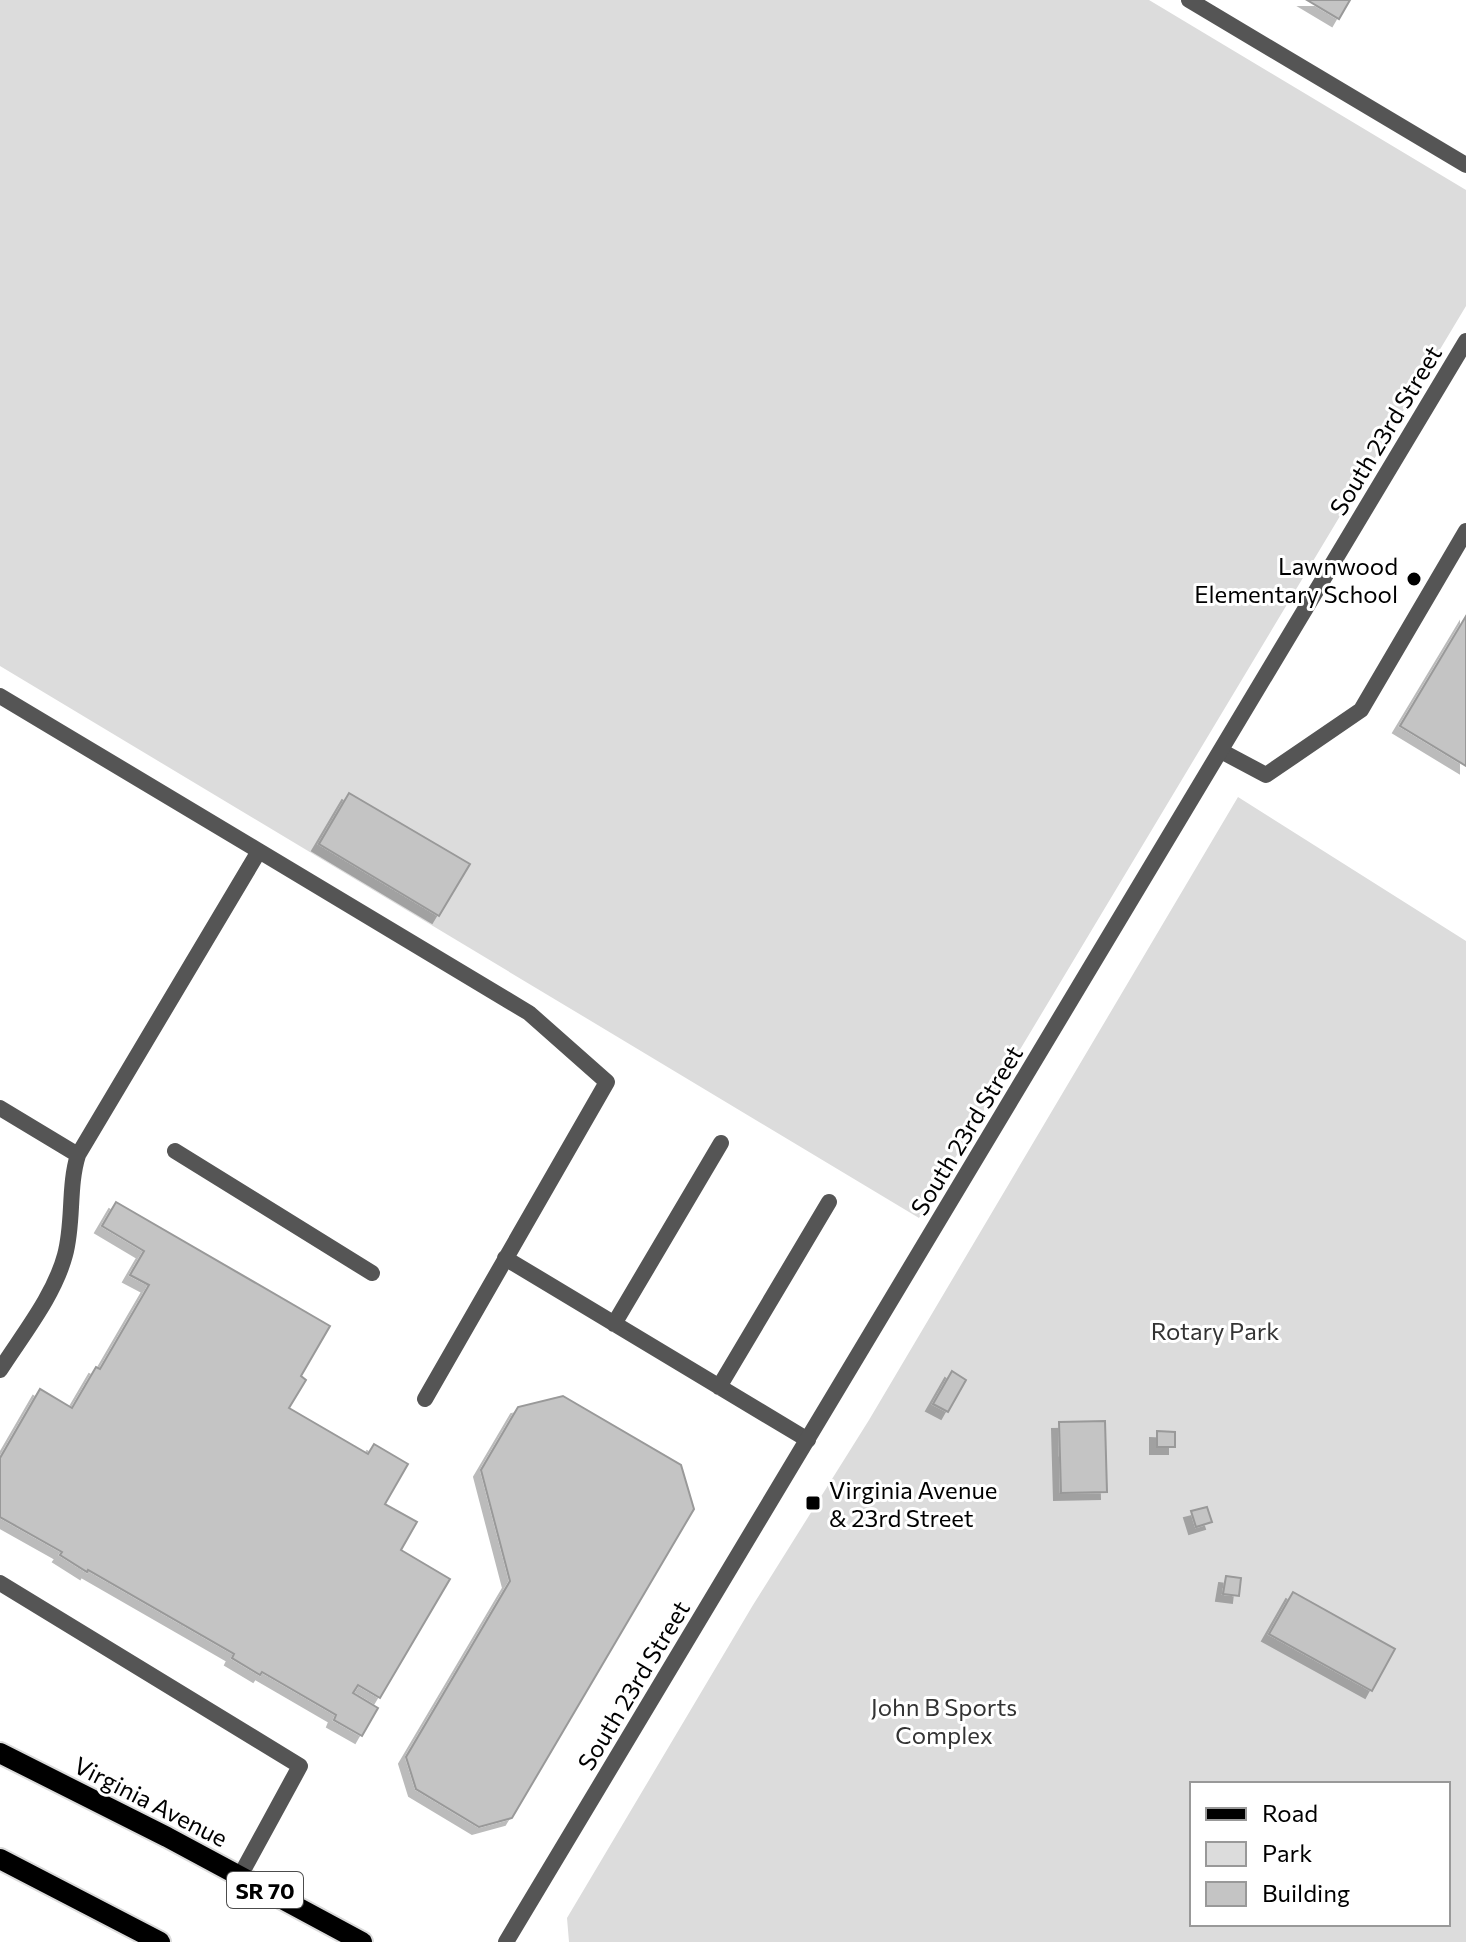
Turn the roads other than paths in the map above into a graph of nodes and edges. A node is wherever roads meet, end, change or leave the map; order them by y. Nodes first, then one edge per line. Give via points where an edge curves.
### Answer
1 (1189, 0) edge
2 (1466, 165) edge
3 (1466, 341) edge
4 (1466, 531) edge
5 (0, 696) edge
6 (1221, 751) junction
7 (259, 851) junction
8 (0, 1108) edge
9 (721, 1143) dead end
10 (175, 1151) dead end
11 (78, 1155) junction
12 (829, 1202) dead end
13 (505, 1258) junction
14 (372, 1273) dead end
15 (614, 1324) junction
16 (0, 1370) edge
17 (719, 1387) junction
18 (425, 1399) dead end
19 (808, 1440) junction
20 (0, 1583) edge
21 (0, 1753) edge
22 (0, 1859) edge
23 (240, 1876) junction
24 (160, 1942) edge
25 (362, 1942) edge
26 (506, 1942) edge

1 - 2 street
3 - 6 street, South 23rd Street
4 - 6 street via 1361,710 1266,775
5 - 7 street
6 - 19 street, South 23rd Street
7 - 11 street
7 - 13 street via 529,1013 607,1082
8 - 11 street
9 - 15 street
10 - 14 street
11 - 16 street via 61,1268
12 - 17 street
13 - 15 street
13 - 18 street
15 - 17 street
17 - 19 street
19 - 26 street, South 23rd Street
20 - 23 street via 300,1766
21 - 23 main road, Virginia Avenue / SR 70
22 - 24 main road
23 - 25 main road, Virginia Avenue / SR 70

